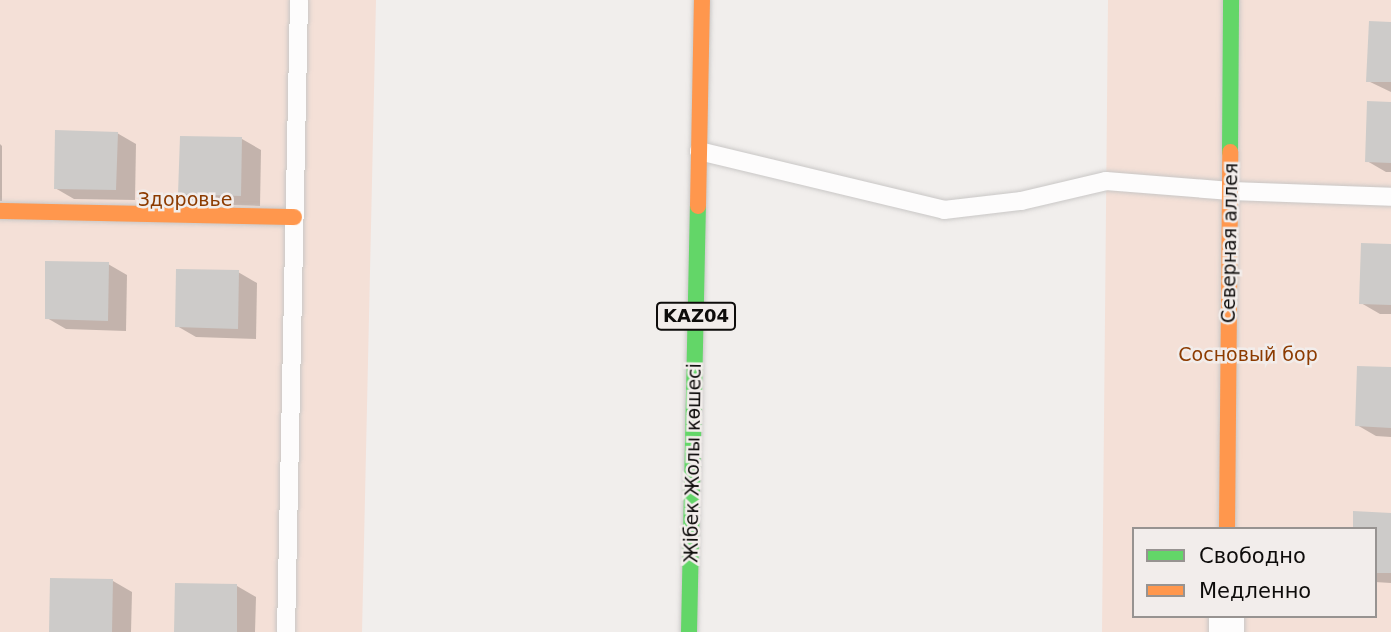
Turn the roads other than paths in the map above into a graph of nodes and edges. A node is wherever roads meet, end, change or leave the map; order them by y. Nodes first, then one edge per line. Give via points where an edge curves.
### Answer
1 (299, 0) edge
2 (702, 0) edge
3 (1231, 0) edge
4 (699, 152) junction
5 (1231, 191) junction
6 (1391, 197) edge
7 (0, 211) edge
8 (294, 217) junction
9 (1227, 527) edge
10 (286, 632) edge
11 (689, 632) edge

1 - 8 lane
2 - 4 main road, Жібек Жолы көшесі / KАZ04
3 - 5 main road, Северная аллея
4 - 5 lane via 944,210 1021,201 1106,181
4 - 11 main road, Жібек Жолы көшесі / KАZ04
5 - 6 lane
5 - 9 main road, Северная аллея
7 - 8 main road
8 - 10 lane

